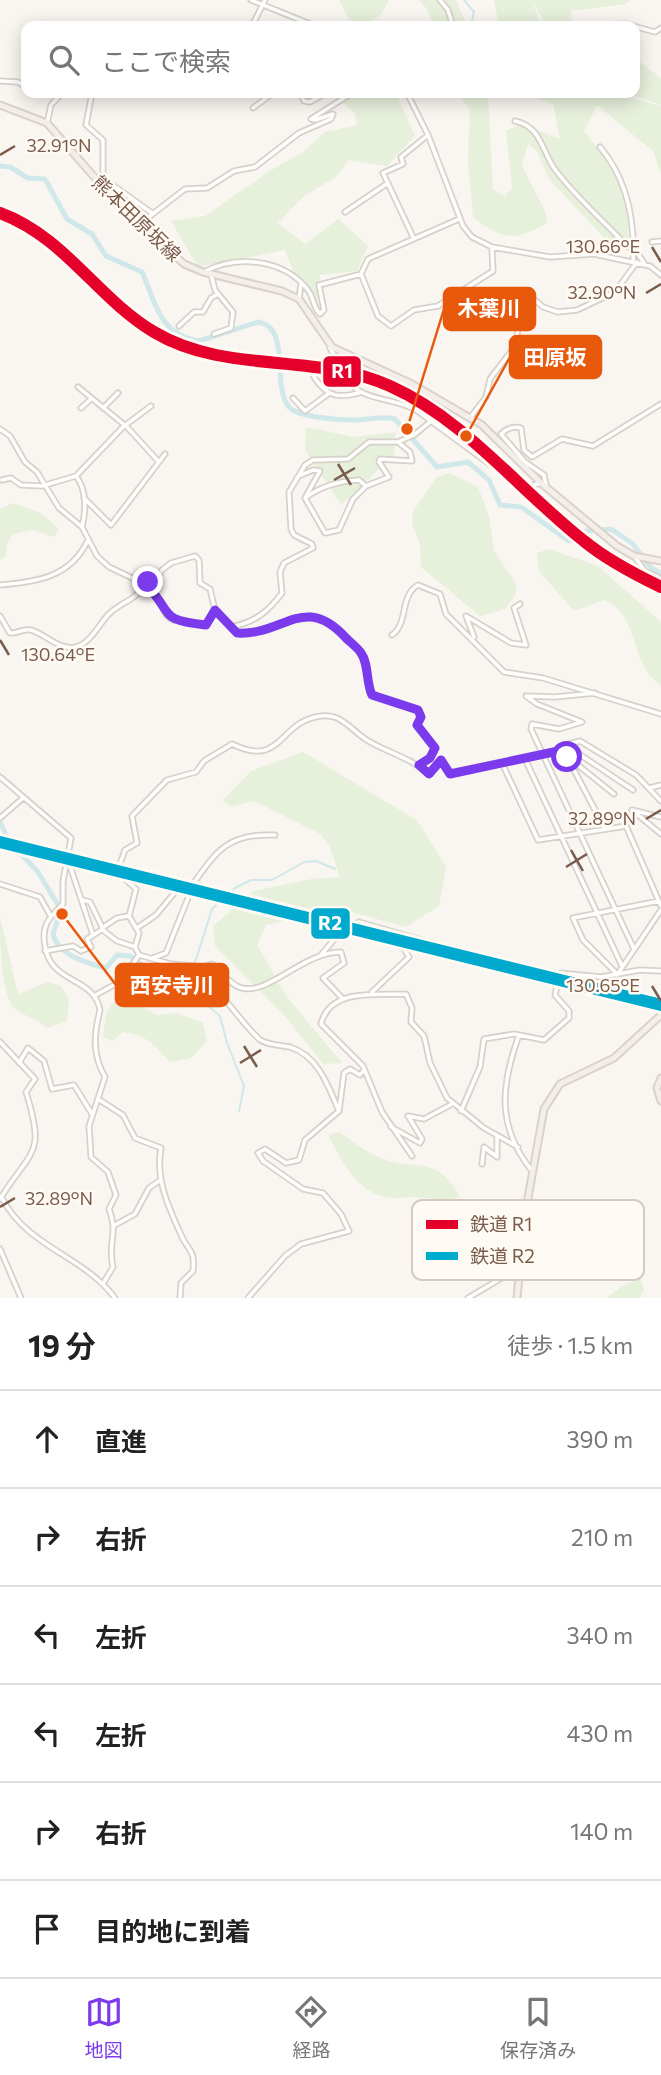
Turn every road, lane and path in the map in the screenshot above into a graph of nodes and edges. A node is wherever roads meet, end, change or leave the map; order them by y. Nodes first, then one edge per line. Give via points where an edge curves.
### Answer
1 (251, 0) edge
2 (440, 0) edge
3 (264, 3) edge
4 (255, 21) edge
5 (304, 21) edge
6 (451, 21) edge
7 (640, 28) edge
8 (661, 28) edge
9 (0, 81) edge
10 (21, 84) edge
11 (57, 98) edge
12 (91, 98) edge
13 (266, 98) edge
14 (302, 98) edge
15 (317, 98) edge
16 (344, 98) edge
17 (410, 98) edge
18 (0, 105) edge
19 (253, 108) dead end
20 (515, 121) dead end
21 (47, 123) junction
22 (428, 135) junction
23 (600, 147) dead end
24 (388, 183) junction
25 (345, 212) dead end
26 (152, 213) junction
27 (460, 219) junction
28 (141, 223) junction
29 (414, 239) junction
30 (661, 241) edge
31 (652, 242) dead end
32 (492, 247) junction
33 (634, 248) junction
34 (635, 262) junction
35 (646, 265) junction
36 (203, 272) junction
37 (211, 274) junction
38 (360, 274) junction
39 (661, 275) edge
40 (301, 284) junction
41 (218, 294) junction
42 (299, 299) junction
43 (179, 326) dead end
44 (215, 334) dead end
45 (324, 339) junction
46 (314, 377) dead end
47 (78, 387) dead end
48 (362, 392) junction
49 (118, 393) dead end
50 (328, 394) junction
51 (293, 398) dead end
52 (92, 399) junction
53 (661, 404) edge
54 (151, 406) dead end
55 (81, 408) dead end
56 (103, 408) junction
57 (470, 418) junction
58 (430, 422) junction
59 (123, 427) junction
60 (0, 429) edge
61 (398, 442) junction
62 (165, 454) dead end
63 (159, 462) junction
64 (76, 476) junction
65 (299, 476) junction
66 (2, 480) dead end
67 (46, 485) junction
68 (366, 486) junction
69 (543, 486) junction
70 (84, 498) junction
71 (305, 498) junction
72 (82, 527) junction
73 (88, 540) junction
74 (637, 557) junction
75 (661, 561) edge
76 (661, 579) edge
77 (0, 584) edge
78 (145, 584) junction
79 (520, 604) dead end
80 (215, 610) junction
81 (0, 616) edge
82 (232, 627) junction
83 (392, 635) dead end
84 (476, 642) junction
85 (595, 693) junction
86 (661, 714) edge
87 (567, 746) junction
88 (563, 750) junction
89 (543, 754) junction
90 (567, 757) junction
91 (525, 758) junction
92 (502, 763) junction
93 (419, 765) junction
94 (0, 777) edge
95 (661, 785) edge
96 (650, 788) junction
97 (633, 790) dead end
98 (614, 794) dead end
99 (23, 798) junction
100 (661, 801) edge
101 (661, 817) edge
102 (0, 818) edge
103 (605, 830) junction
104 (580, 834) junction
105 (661, 834) edge
106 (275, 835) dead end
107 (561, 836) junction
108 (68, 858) junction
109 (0, 884) edge
110 (190, 893) dead end
111 (83, 900) junction
112 (659, 901) junction
113 (661, 908) edge
114 (615, 910) junction
115 (597, 913) junction
116 (50, 915) junction
117 (129, 916) junction
118 (103, 928) junction
119 (137, 928) junction
120 (394, 934) junction
121 (93, 935) junction
122 (422, 940) dead end
123 (135, 947) junction
124 (634, 949) junction
125 (45, 951) junction
126 (139, 955) junction
127 (318, 957) junction
128 (149, 958) junction
129 (622, 967) junction
130 (197, 969) junction
131 (661, 971) edge
132 (617, 975) junction
133 (371, 993) junction
134 (94, 996) junction
135 (343, 999) junction
136 (661, 1015) edge
137 (519, 1035) junction
138 (0, 1042) edge
139 (18, 1063) junction
140 (364, 1070) junction
141 (661, 1078) edge
142 (97, 1099) junction
143 (661, 1101) edge
144 (452, 1104) junction
145 (339, 1111) junction
146 (461, 1111) junction
147 (92, 1114) junction
148 (390, 1127) junction
149 (497, 1135) junction
150 (518, 1147) junction
151 (412, 1156) dead end
152 (482, 1164) dead end
153 (533, 1172) junction
154 (159, 1181) junction
155 (1, 1199) edge
156 (528, 1200) edge
157 (115, 1225) junction
158 (0, 1249) edge
159 (498, 1280) edge
160 (519, 1280) edge
161 (104, 1283) junction
162 (20, 1298) edge
163 (115, 1298) edge
164 (180, 1298) edge
165 (248, 1298) edge
166 (468, 1298) edge
167 (517, 1298) edge

1 - 3 street
2 - 6 street
3 - 4 street
3 - 5 street
7 - 8 street via 656,32
9 - 10 street
11 - 21 street
12 - 26 street via 86,125 103,141 103,178
13 - 19 street
14 - 15 street via 310,102
16 - 26 street via 311,118 315,121 333,114 331,118 290,139 260,164 234,171 207,188 185,189
17 - 22 street
18 - 21 main road, 熊本田原坂線
20 - 33 street via 536,132 566,183
21 - 28 main road, 熊本田原坂線
22 - 24 street via 401,157 403,164 383,173
22 - 27 street
23 - 33 street via 615,168 629,205
24 - 25 street
24 - 29 street
26 - 28 street
27 - 29 street
27 - 32 street via 472,237
28 - 36 main road, 熊本田原坂線 via 184,264
29 - 38 street via 368,259
30 - 31 street
32 - 34 street via 541,256 585,253
32 - 38 street via 493,271 438,306 414,310 391,326 378,316
33 - 34 street
33 - 35 street
34 - 35 street
34 - 57 street via 615,292 577,310 558,312 534,299 521,303 516,345 490,379 486,397
35 - 39 street
36 - 37 main road, 熊本田原坂線
36 - 40 street via 243,261 268,264
37 - 41 street
37 - 42 main road, 熊本田原坂線
38 - 40 street via 319,285 324,310 320,314
40 - 42 street
41 - 43 street via 203,312 194,312
41 - 44 street via 233,312 231,328
42 - 45 main road
45 - 48 street via 349,382
45 - 57 main road via 340,352 410,383
46 - 50 street
47 - 52 street
48 - 50 street via 343,397
48 - 58 street via 407,405
49 - 56 street
50 - 51 street via 305,411
52 - 55 street
52 - 56 street
53 - 69 street via 593,446 562,439 532,457 524,450 521,428 503,431 510,447 544,475
54 - 59 street
56 - 59 street
57 - 69 main road via 492,433
58 - 61 street
58 - 69 street via 522,488
59 - 63 street
59 - 64 street
60 - 67 street
61 - 65 street via 369,442 348,459 313,460
61 - 68 street via 410,452 412,461 380,459 389,477
62 - 63 street
63 - 70 street via 111,526
64 - 67 street
64 - 70 street
65 - 71 street via 320,471
65 - 82 street via 289,492 291,529 313,548 284,563 282,593 271,607 256,620
66 - 67 street
67 - 72 street via 59,508
68 - 71 street via 352,480 324,486
68 - 71 street via 349,504 334,534 323,530
69 - 74 main road
70 - 72 street
72 - 73 street
73 - 77 street via 76,559 51,578
73 - 78 street via 109,567
74 - 75 main road
74 - 76 street via 645,571
78 - 80 street via 167,616 181,623 206,625
78 - 80 street via 156,580 171,563 197,557 200,583 210,589
78 - 81 street via 81,646 64,647 27,629 10,633
79 - 84 street via 514,608 526,645 511,643 466,616
80 - 82 street
82 - 93 street via 246,634 300,617 331,622 363,657 372,695 418,710 417,725 435,748
83 - 84 street via 399,630 409,592 423,585 440,594 446,614
84 - 85 street via 504,672
85 - 86 street
85 - 89 street via 526,696 582,722 559,729 532,724
87 - 88 street
87 - 96 street via 580,741 592,746
87 - 97 street
88 - 89 street
88 - 90 street
89 - 91 street
89 - 104 street
90 - 98 street
90 - 103 street
91 - 92 street
91 - 107 street
92 - 93 street via 450,774 441,760 429,774
92 - 107 street via 538,840
93 - 117 street via 373,744 329,716 305,720 265,752 232,744 204,761 196,772 167,780 132,816 137,843 125,850 117,872 136,889
94 - 99 street
95 - 96 street
96 - 100 street
99 - 102 street
99 - 108 street via 68,832
101 - 105 street via 632,810
103 - 104 street
103 - 112 street via 626,826
104 - 107 street
104 - 114 street
106 - 119 street via 231,840 217,851 188,891 176,891 156,915
107 - 115 street
108 - 111 street
108 - 116 street via 63,904
109 - 116 street via 40,897
110 - 128 street via 166,953
111 - 118 street via 90,902
111 - 121 street
112 - 113 street
112 - 114 street
113 - 124 street
114 - 115 street
114 - 124 street
115 - 129 street
115 - 132 street via 573,918 583,940
116 - 125 street via 44,929
117 - 118 street
117 - 119 street
118 - 121 street
118 - 123 street via 117,941
119 - 123 street
120 - 122 street
120 - 127 street via 359,922 338,935
120 - 133 street via 409,957
121 - 125 street via 87,939 91,947 81,951 73,946
123 - 126 street
124 - 129 street
125 - 134 street via 57,972
126 - 128 street
126 - 134 street via 121,981
127 - 130 street via 302,962 267,986 253,988 240,988 212,964
127 - 135 street via 342,953 344,963 323,978
128 - 130 street
129 - 132 street
130 - 145 street via 262,1042 295,1049 316,1066
131 - 132 street
132 - 137 street via 560,973 555,995 565,1004 569,1018 544,1040
133 - 135 street
133 - 144 street via 406,994 411,1022 424,1036 430,1063
134 - 142 street via 100,1010 96,1060 105,1077
135 - 140 street via 321,1024
136 - 153 main road via 614,1058 555,1088 541,1118
137 - 146 street via 484,1039 480,1067
137 - 150 street via 503,1097 504,1113
138 - 139 street
139 - 147 street via 28,1048 44,1061 52,1089 74,1085
139 - 155 street via 35,1079 26,1092 37,1138
140 - 145 street via 360,1075 350,1069 344,1073
140 - 148 street
141 - 143 main road via 657,1088
142 - 147 street
142 - 154 street via 123,1115 139,1141 161,1148
144 - 146 street
144 - 148 street via 424,1119 408,1116 420,1143
145 - 165 street via 305,1140 299,1160 293,1164 265,1149 258,1153 303,1189 323,1193 349,1231 301,1244
146 - 149 street
147 - 157 street via 91,1157 108,1172 113,1184 116,1195 109,1209
148 - 151 street
149 - 150 street
149 - 152 street via 497,1157 484,1147
150 - 153 street
153 - 156 main road
154 - 157 street via 149,1188 135,1214
154 - 164 street via 181,1235 194,1252 193,1271 181,1283
155 - 161 street via 16,1221 41,1242
157 - 161 street via 110,1249 113,1267
158 - 162 street
159 - 166 street
160 - 167 main road
161 - 163 street

